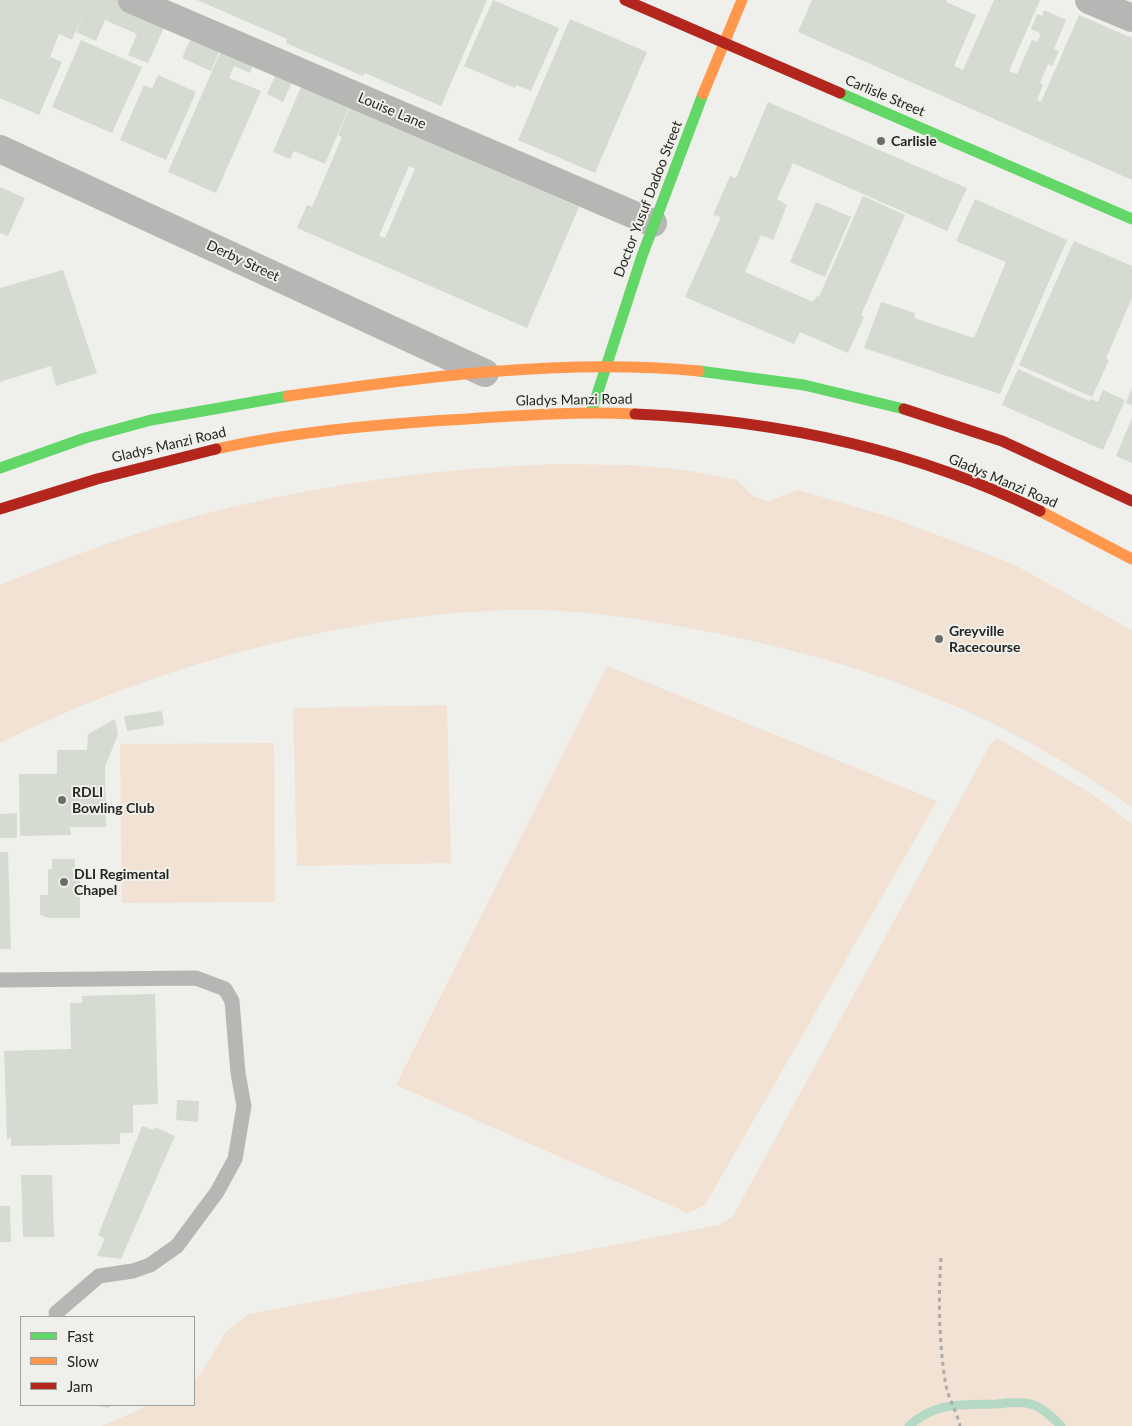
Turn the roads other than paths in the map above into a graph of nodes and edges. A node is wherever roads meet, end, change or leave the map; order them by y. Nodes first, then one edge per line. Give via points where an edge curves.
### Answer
1 (132, 0) edge
2 (625, 0) edge
3 (742, 0) edge
4 (1089, 0) edge
5 (1132, 18) edge
6 (724, 42) junction
7 (0, 149) edge
8 (1132, 219) edge
9 (653, 223) junction
10 (605, 367) junction
11 (485, 372) junction
12 (592, 413) junction
13 (0, 468) edge
14 (1132, 502) edge
15 (0, 509) edge
16 (1132, 559) edge
17 (0, 980) edge
18 (56, 1313) dead end

1 - 9 street, Louise Lane
2 - 6 main road, Carlisle Street
3 - 6 main road, Doctor Yusuf Dadoo Street
4 - 5 street
6 - 8 main road, Carlisle Street
6 - 9 main road, Doctor Yusuf Dadoo Street
7 - 11 street, Derby Street
9 - 10 main road, Doctor Yusuf Dadoo Street
10 - 11 main road, Gladys Manzi Road
10 - 12 main road, Doctor Yusuf Dadoo Street
10 - 14 main road, Gladys Manzi Road via 694,371 768,380 845,394 924,414 1083,477
11 - 13 main road, Gladys Manzi Road via 335,390 171,416 64,444
12 - 15 main road, Gladys Manzi Road via 487,416 364,426 264,439 81,481
12 - 16 main road, Gladys Manzi Road via 734,422 805,433 889,454 970,481 1061,522
17 - 18 lane via 196,978 225,989 232,1001 244,1106 235,1159 217,1192 177,1246 142,1268 99,1276

